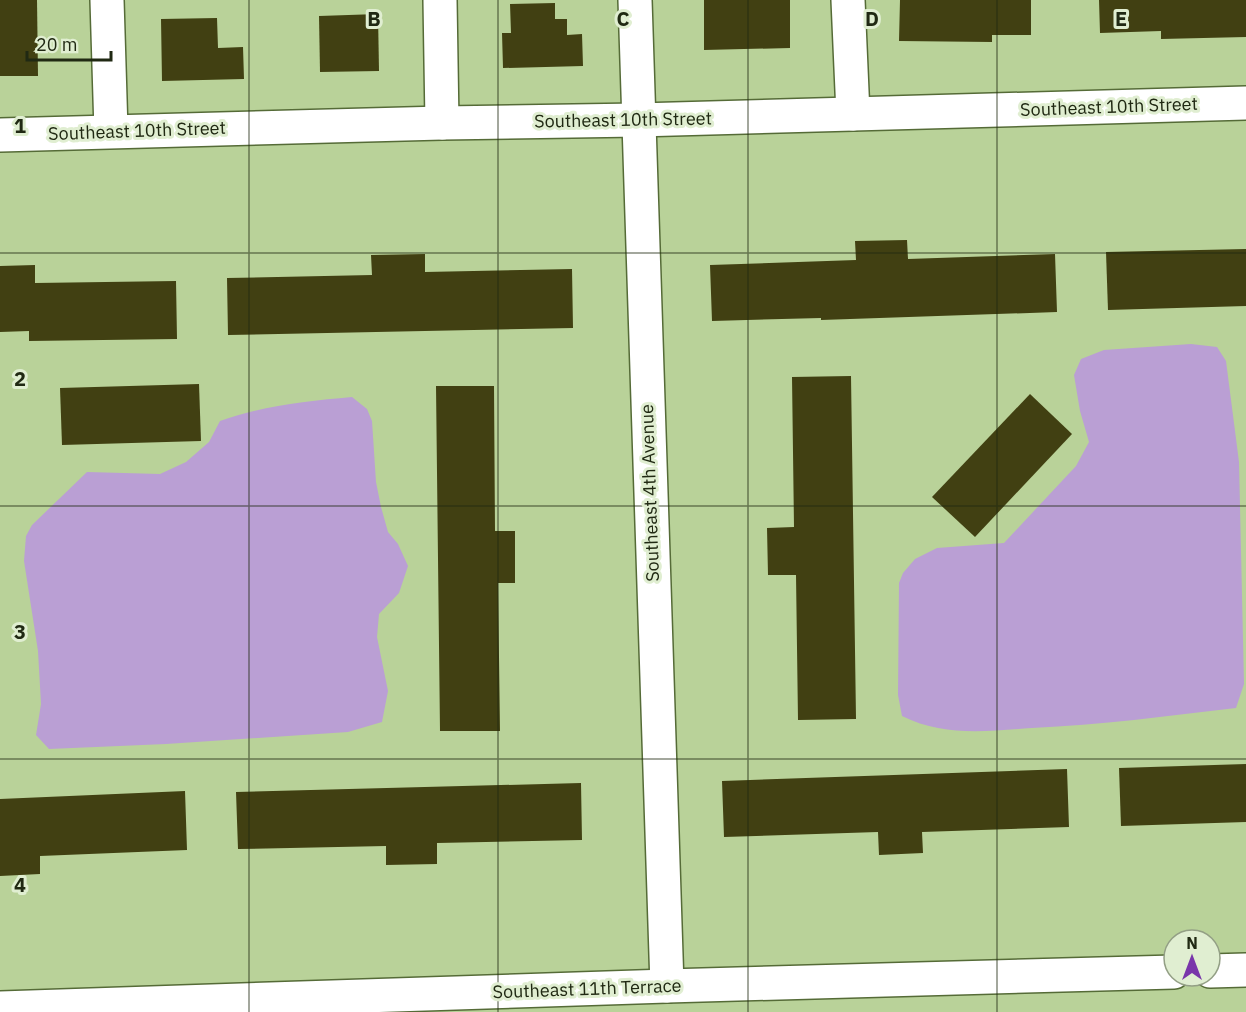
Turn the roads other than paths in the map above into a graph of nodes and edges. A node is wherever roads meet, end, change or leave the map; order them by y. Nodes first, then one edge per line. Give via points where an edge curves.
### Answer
1 (107, 0) edge
2 (440, 0) edge
3 (635, 0) edge
4 (848, 0) edge
5 (1246, 102) edge
6 (853, 114) junction
7 (638, 120) junction
8 (442, 123) junction
9 (111, 132) junction
10 (0, 135) edge
11 (1246, 970) edge
12 (1222, 971) edge
13 (1162, 972) edge
14 (667, 986) junction
15 (0, 1008) edge

1 - 9 street
2 - 8 street
3 - 7 street, Southeast 4th Avenue
4 - 6 street
5 - 6 street, Southeast 10th Street
6 - 7 street, Southeast 10th Street
7 - 8 street, Southeast 10th Street
7 - 14 street, Southeast 4th Avenue
8 - 9 street, Southeast 10th Street
9 - 10 street, Southeast 10th Street
11 - 12 street
13 - 14 street, Southeast 11th Terrace
14 - 15 street, Southeast 11th Terrace

